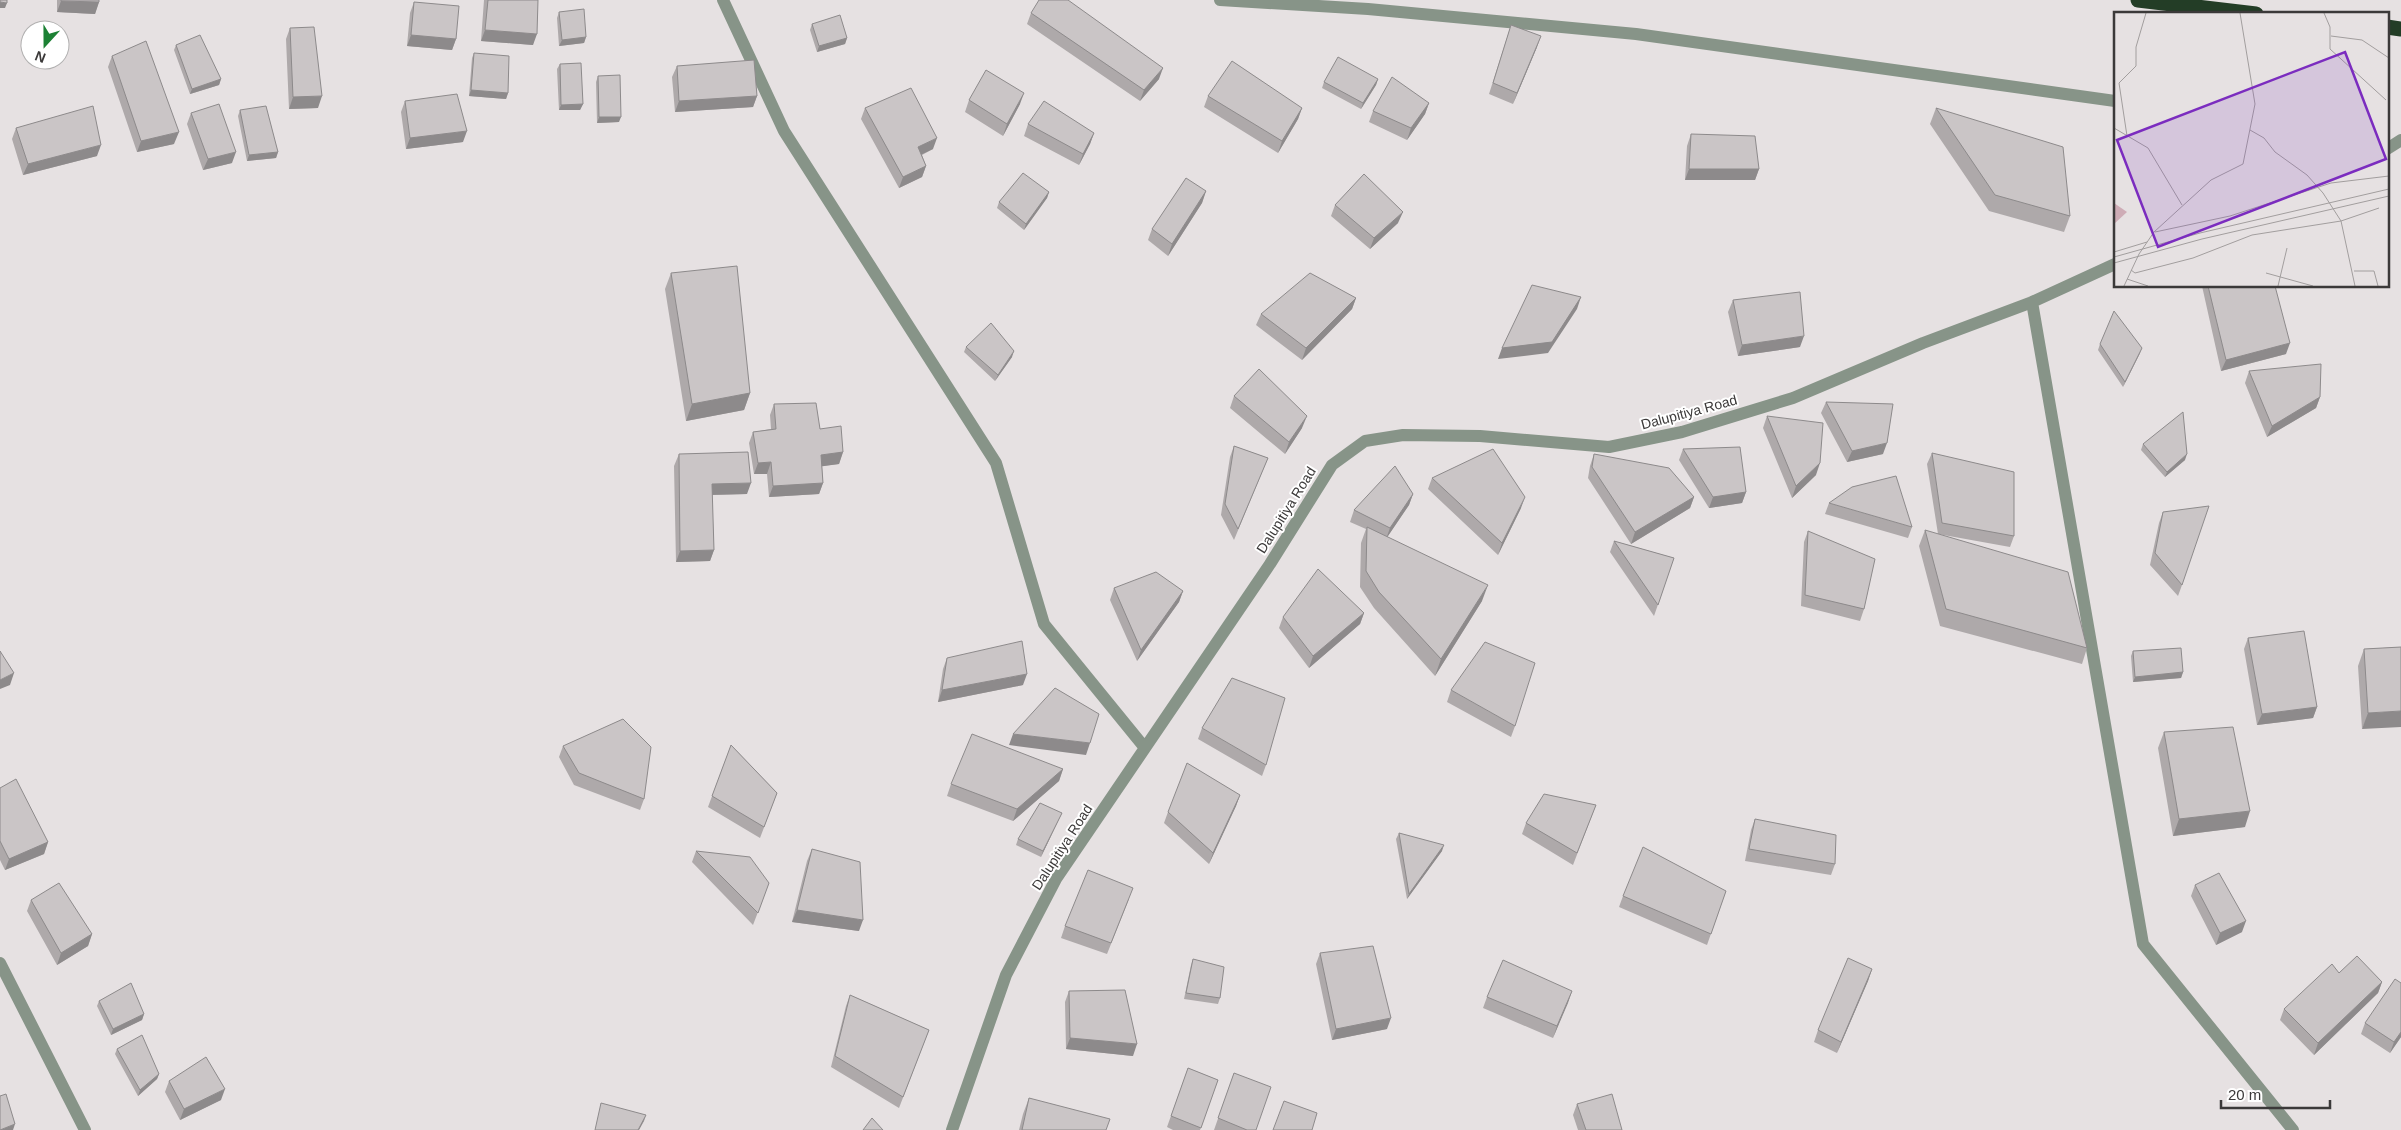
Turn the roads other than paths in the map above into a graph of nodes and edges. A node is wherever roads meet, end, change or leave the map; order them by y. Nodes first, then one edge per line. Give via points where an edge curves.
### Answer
1 (723, 0) edge
2 (1220, 0) edge
3 (2138, 0) edge
4 (2239, 12) edge
5 (2388, 28) edge
6 (2401, 29) edge
7 (2114, 101) edge
8 (2401, 140) edge
9 (2388, 149) edge
10 (2114, 264) edge
11 (2032, 302) junction
12 (1145, 748) junction
13 (0, 963) edge
14 (85, 1130) edge
15 (952, 1130) edge
16 (2293, 1130) edge

1 - 12 street via 784,131 996,463 1044,624
2 - 7 street via 1636,34
3 - 4 highway
5 - 6 highway
8 - 9 street
10 - 11 street, Dalupitiya Road
11 - 12 street, Dalupitiya Road via 1923,343 1793,398 1682,432 1609,446 1480,436 1403,435 1364,441 1332,465 1270,564
11 - 16 street via 2143,944
12 - 15 street, Dalupitiya Road via 1056,879 1006,975
13 - 14 street

